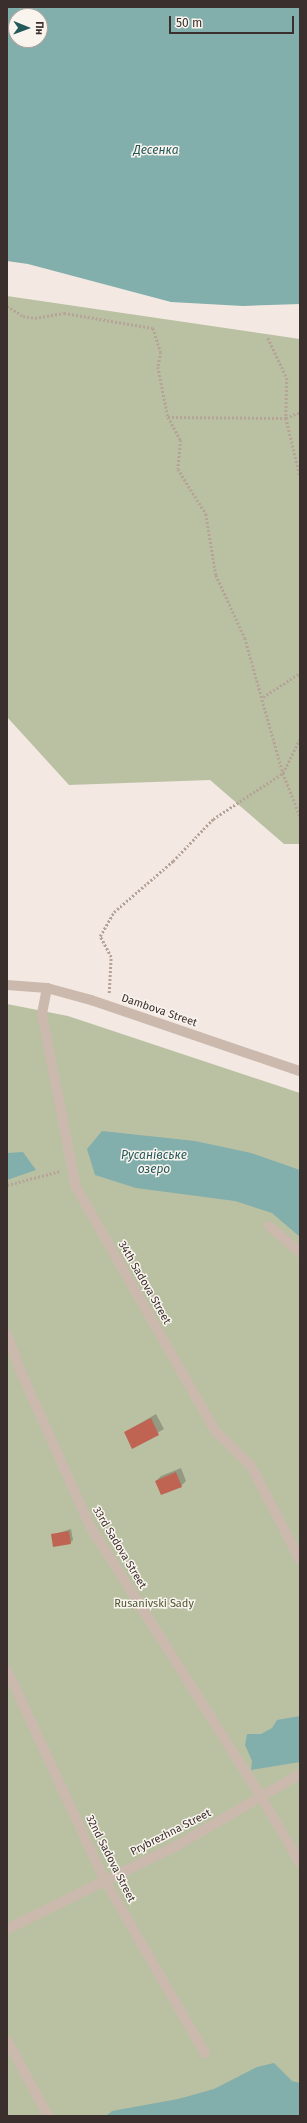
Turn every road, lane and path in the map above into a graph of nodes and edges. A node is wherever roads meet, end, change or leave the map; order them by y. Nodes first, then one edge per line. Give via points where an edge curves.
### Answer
1 (7, 306) edge
2 (268, 338) dead end
3 (300, 412) edge
4 (168, 417) junction
5 (286, 418) junction
6 (300, 476) edge
7 (300, 673) edge
8 (263, 697) junction
9 (300, 738) edge
10 (283, 773) junction
11 (300, 816) edge
12 (7, 985) edge
13 (47, 988) junction
14 (107, 1006) junction
15 (300, 1071) edge
16 (70, 1168) junction
17 (7, 1185) edge
18 (269, 1226) dead end
19 (300, 1252) edge
20 (7, 1334) edge
21 (300, 1560) edge
22 (7, 1670) edge
23 (300, 1774) edge
24 (262, 1798) junction
25 (300, 1863) edge
26 (104, 1879) junction
27 (7, 1929) edge
28 (7, 2040) edge
29 (204, 2053) dead end
30 (48, 2116) edge

1 - 4 path via 23,316 35,318 64,313 153,328 161,352 158,367
2 - 5 path via 287,378
3 - 5 path
4 - 5 path
4 - 8 path via 181,440 178,469 206,514 216,575 245,638
5 - 6 path
7 - 8 path
8 - 10 path
9 - 10 path
10 - 11 path
10 - 14 path via 213,819 174,861 114,912 100,936 110,957 111,974
12 - 13 street, Dambova Street
13 - 14 street, Dambova Street
13 - 16 street, 34th Sadova Street via 42,1014 49,1040
14 - 15 street, Dambova Street
16 - 17 path
16 - 21 street, 34th Sadova Street via 76,1187 215,1431 251,1466
18 - 19 street
20 - 24 street, 33rd Sadova Street via 20,1370 90,1526
22 - 26 street, 32nd Sadova Street
23 - 24 street, Prybrezhna Street
24 - 25 street, 33rd Sadova Street
24 - 26 street, Prybrezhna Street via 178,1845
26 - 27 street, Prybrezhna Street
26 - 29 street, 32nd Sadova Street
28 - 30 street

